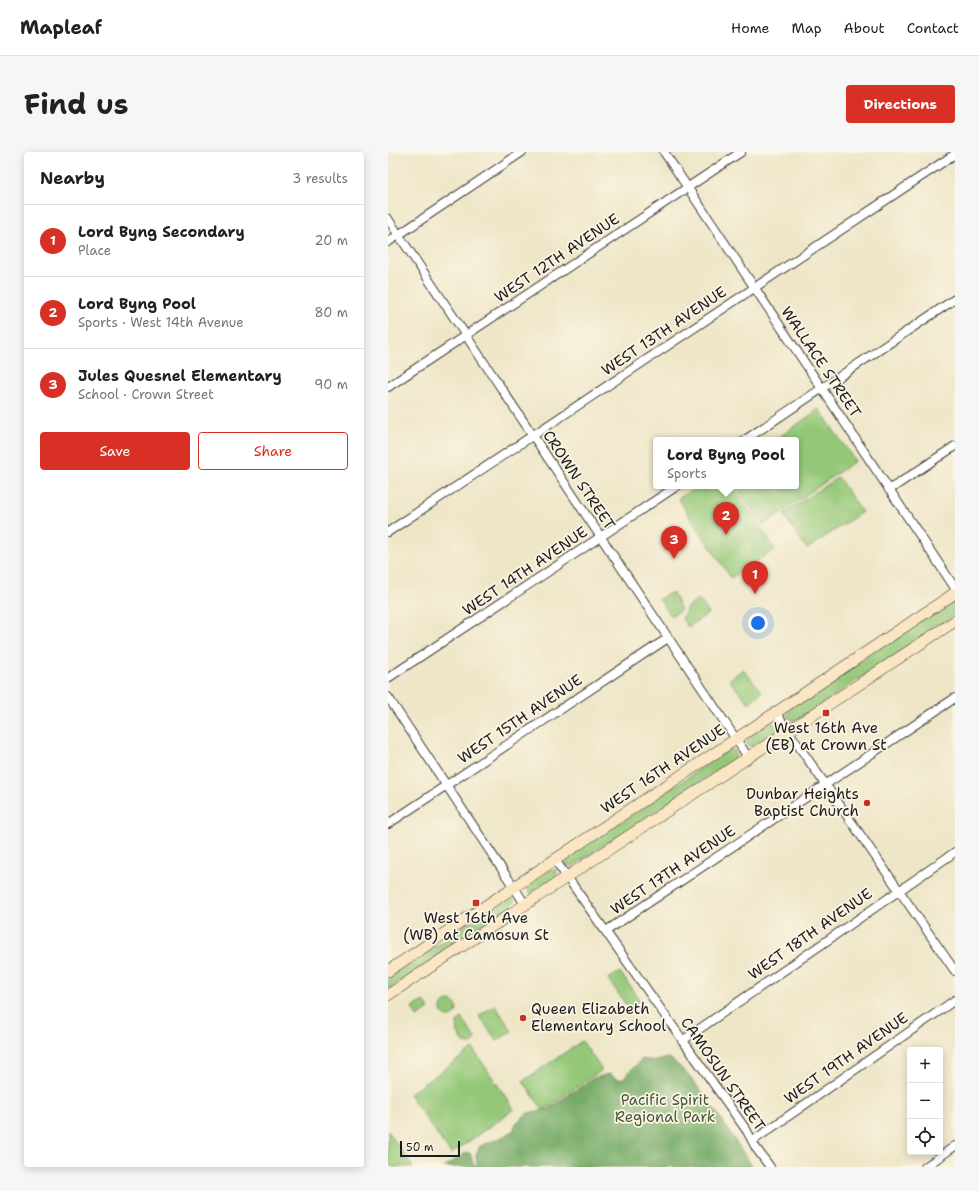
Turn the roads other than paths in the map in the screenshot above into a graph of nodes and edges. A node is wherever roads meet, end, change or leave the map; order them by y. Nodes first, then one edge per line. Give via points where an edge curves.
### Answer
1 (522, 152) edge
2 (664, 152) edge
3 (741, 152) edge
4 (955, 154) edge
5 (687, 188) junction
6 (388, 219) edge
7 (398, 234) junction
8 (388, 242) edge
9 (754, 288) junction
10 (955, 299) edge
11 (465, 336) junction
12 (388, 387) edge
13 (821, 389) junction
14 (532, 436) junction
15 (749, 437) edge
16 (955, 446) edge
17 (672, 489) edge
18 (889, 490) junction
19 (388, 532) edge
20 (601, 537) junction
21 (955, 588) edge
22 (955, 592) edge
23 (955, 620) edge
24 (668, 638) junction
25 (388, 678) edge
26 (388, 697) edge
27 (955, 698) edge
28 (775, 712) junction
29 (788, 731) junction
30 (735, 739) junction
31 (748, 757) junction
32 (825, 784) junction
33 (447, 785) junction
34 (388, 824) edge
35 (955, 852) edge
36 (555, 860) junction
37 (567, 877) junction
38 (514, 887) junction
39 (898, 891) junction
40 (525, 904) junction
41 (606, 931) junction
42 (388, 971) edge
43 (955, 971) edge
44 (388, 995) edge
45 (955, 1000) edge
46 (682, 1041) junction
47 (754, 1140) junction
48 (955, 1146) edge
49 (770, 1167) edge
50 (925, 1167) edge

1 - 7 street
2 - 5 street, WALLACE STREET
3 - 5 street, WEST 12TH AVENUE
4 - 9 street, WEST 13TH AVENUE
5 - 9 street, WALLACE STREET
5 - 11 street, WEST 12TH AVENUE
6 - 7 street, CROWN STREET
7 - 8 street
7 - 11 street, CROWN STREET
9 - 13 street, WALLACE STREET
9 - 14 street, WEST 13TH AVENUE
10 - 13 street
11 - 12 street, WEST 12TH AVENUE
11 - 14 street, CROWN STREET
13 - 15 street
13 - 18 street, WALLACE STREET
14 - 19 street, WEST 13TH AVENUE
14 - 20 street, CROWN STREET
16 - 18 street
17 - 20 street, WEST 14TH AVENUE
18 - 21 street, WALLACE STREET
20 - 24 street, CROWN STREET
20 - 25 street, WEST 14TH AVENUE
22 - 28 main road, WEST 16TH AVENUE
23 - 29 main road
24 - 30 street, CROWN STREET
24 - 33 street, WEST 15TH AVENUE
26 - 33 street
27 - 32 street, WEST 17TH AVENUE
28 - 29 street
28 - 30 main road, WEST 16TH AVENUE
29 - 31 main road
29 - 32 street
30 - 31 street, CROWN STREET
30 - 36 main road, WEST 16TH AVENUE
31 - 37 main road
32 - 39 street
32 - 41 street, WEST 17TH AVENUE
33 - 34 street, WEST 15TH AVENUE
33 - 38 street
35 - 39 street, WEST 18TH AVENUE
36 - 37 street, CAMOSUN STREET
36 - 38 main road, WEST 16TH AVENUE
37 - 40 main road
37 - 41 street, CAMOSUN STREET
38 - 40 street
38 - 42 main road, WEST 16TH AVENUE
39 - 43 street
39 - 46 street, WEST 18TH AVENUE
40 - 44 main road
41 - 46 street, CAMOSUN STREET
45 - 47 street, WEST 19TH AVENUE
46 - 47 street, CAMOSUN STREET
47 - 49 street, CAMOSUN STREET via 756,1148
48 - 50 street

